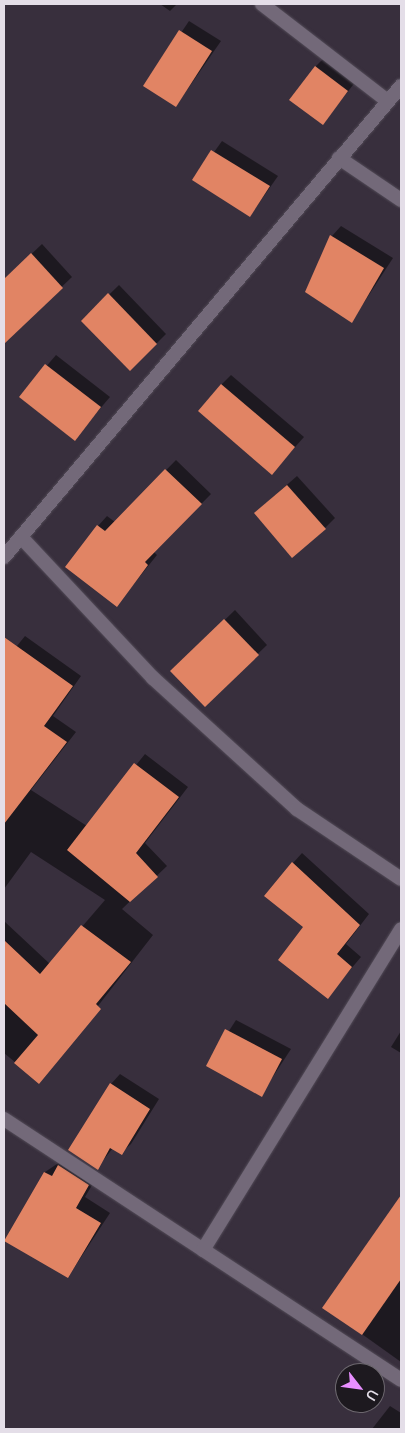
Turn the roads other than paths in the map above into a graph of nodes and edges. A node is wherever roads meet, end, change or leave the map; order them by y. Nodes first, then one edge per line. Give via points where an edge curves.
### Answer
1 (262, 4) edge
2 (401, 86) edge
3 (386, 100) junction
4 (339, 158) junction
5 (401, 200) edge
6 (21, 537) junction
7 (4, 557) edge
8 (401, 879) edge
9 (401, 929) edge
10 (4, 1119) edge
11 (203, 1250) junction
12 (401, 1380) edge

1 - 3 street
2 - 3 street
3 - 4 street
4 - 5 street
4 - 6 street
6 - 7 street
6 - 8 street via 153,678 297,809
9 - 11 street
10 - 11 street
11 - 12 street

